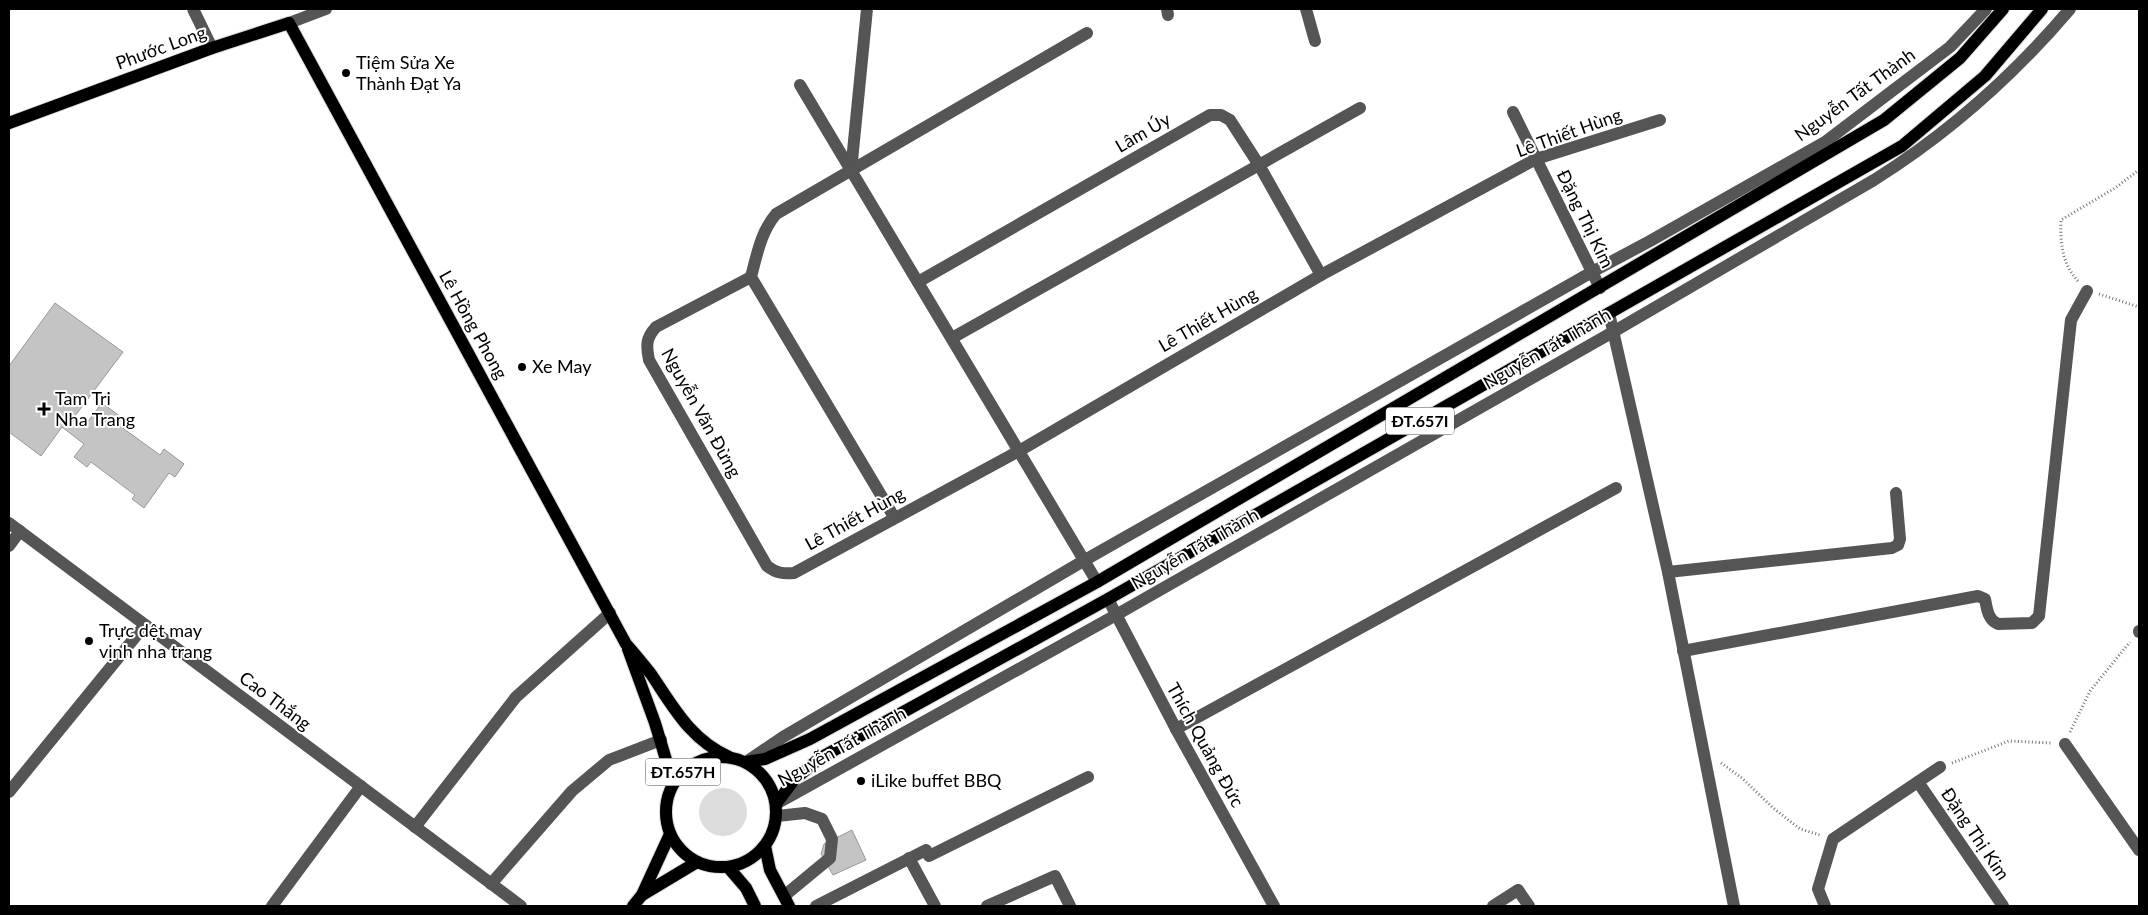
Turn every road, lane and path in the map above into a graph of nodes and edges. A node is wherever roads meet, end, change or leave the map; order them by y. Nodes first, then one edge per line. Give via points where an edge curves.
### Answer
1 (193, 9) edge
2 (326, 9) edge
3 (868, 9) edge
4 (1306, 9) edge
5 (1986, 9) edge
6 (2003, 9) edge
7 (2042, 9) edge
8 (2070, 9) edge
9 (289, 23) junction
10 (1087, 33) dead end
11 (1315, 41) dead end
12 (212, 48) junction
13 (800, 85) dead end
14 (1360, 108) dead end
15 (1513, 112) dead end
16 (1660, 120) dead end
17 (9, 123) edge
18 (1536, 159) junction
19 (1259, 165) junction
20 (2139, 170) edge
21 (851, 171) junction
22 (1592, 272) junction
23 (1322, 275) junction
24 (751, 276) junction
25 (918, 282) junction
26 (1600, 288) junction
27 (2087, 291) junction
28 (2139, 307) edge
29 (1609, 313) junction
30 (1613, 332) junction
31 (952, 338) junction
32 (1019, 450) junction
33 (1616, 488) dead end
34 (1896, 493) dead end
35 (894, 517) junction
36 (9, 523) edge
37 (20, 531) junction
38 (9, 546) edge
39 (1085, 560) junction
40 (1668, 572) junction
41 (784, 574) joint
42 (1097, 582) junction
43 (1108, 599) junction
44 (610, 614) junction
45 (1116, 615) junction
46 (145, 625) junction
47 (2139, 632) edge
48 (626, 644) junction
49 (1683, 651) junction
50 (1176, 730) junction
51 (660, 740) junction
52 (2064, 744) junction
53 (1703, 751) junction
54 (729, 757) junction
55 (746, 762) junction
56 (1940, 767) joint
57 (1088, 777) dead end
58 (1918, 782) junction
59 (673, 783) junction
60 (360, 786) junction
61 (9, 792) edge
62 (776, 810) junction
63 (415, 827) junction
64 (670, 834) junction
65 (1832, 839) junction
66 (765, 846) junction
67 (2139, 850) edge
68 (909, 858) junction
69 (697, 862) junction
70 (728, 867) junction
71 (491, 884) junction
72 (642, 895) junction
73 (787, 901) edge
74 (272, 906) edge
75 (521, 906) edge
76 (633, 906) edge
77 (755, 906) edge
78 (816, 906) edge
79 (935, 906) edge
80 (987, 906) edge
81 (1070, 906) edge
82 (1274, 906) edge
83 (1493, 906) edge
84 (1529, 906) edge
85 (1734, 906) edge
86 (1825, 906) edge
87 (2003, 906) edge

1 - 12 street
2 - 9 street, Phước Long
3 - 21 street
4 - 11 street
5 - 22 street, Nguyễn Tất Thành via 1950,47 1824,142
6 - 26 main road, Nguyễn Tất Thành / ĐT.657I via 1960,58 1884,120
7 - 29 main road, Nguyễn Tất Thành / ĐT.657I via 1985,76 1902,146
8 - 30 street, Nguyễn Tất Thành via 1972,110 1914,155
9 - 12 main road, Phước Long
9 - 44 main road, Lê Hồng Phong / ĐT.657H
10 - 21 street
12 - 17 main road, Phước Long
13 - 21 street
14 - 19 street
15 - 18 street, Đặng Thị Kim
16 - 18 street, Lê Thiết Hùng
18 - 22 street, Đặng Thị Kim
18 - 23 street, Lê Thiết Hùng
19 - 23 street, Lâm Úy
19 - 25 street, Lâm Úy via 1230,120 1221,115 1210,115
19 - 31 street
20 - 27 path via 2062,220 2060,242 2069,272
21 - 24 street via 776,214 762,236
21 - 25 street
22 - 26 street, Đặng Thị Kim
22 - 39 street, Nguyễn Tất Thành
23 - 32 street, Lê Thiết Hùng
24 - 35 street
24 - 41 street, Nguyễn Văn Đừng via 656,327 648,336 646,348 648,360 767,566
25 - 31 street
26 - 42 main road, Nguyễn Tất Thành / ĐT.657I
27 - 28 path
27 - 49 street via 2071,320 2039,616 2036,620 2032,623 1993,622 1985,599 1978,596
29 - 30 street
29 - 43 main road, Nguyễn Tất Thành / ĐT.657I
30 - 40 street
30 - 45 street, Nguyễn Tất Thành
31 - 32 street
32 - 35 street, Lê Thiết Hùng
32 - 39 street
33 - 50 street
34 - 40 street via 1900,539 1892,548
35 - 41 street, Lê Thiết Hùng via 794,573
36 - 37 street, Cao Thắng
37 - 38 street
37 - 46 street, Cao Thắng
39 - 42 street
39 - 55 street, Nguyễn Tất Thành via 784,736
40 - 49 street
42 - 43 main road
42 - 55 main road, Nguyễn Tất Thành / ĐT.657I via 810,739 765,759
43 - 45 street, Thích Quảng Đức
43 - 62 main road, Nguyễn Tất Thành / ĐT.657I via 820,758 794,780
44 - 48 main road, Lê Hồng Phong / ĐT.657H
44 - 63 street via 516,697
45 - 50 street, Thích Quảng Đức
45 - 62 street, Nguyễn Tất Thành
46 - 60 street, Cao Thắng
46 - 61 street
47 - 52 path via 2090,691
48 - 51 main road, Lê Hồng Phong / ĐT.657H
48 - 54 main road, Lê Hồng Phong / ĐT.657H via 686,726 701,741
49 - 53 street
50 - 82 street, Thích Quảng Đức
51 - 59 main road, Lê Hồng Phong / ĐT.657H
51 - 71 street via 609,760 572,792
52 - 56 path via 2009,741
52 - 67 street
53 - 65 path via 1742,778 1800,829
53 - 85 street
54 - 55 main road, ĐT.657H
54 - 59 main road, ĐT.657H via 697,761
55 - 62 main road, ĐT.657H via 771,787
56 - 58 street
57 - 68 street via 929,856 926,850
58 - 65 street
58 - 87 street, Đặng Thị Kim
59 - 64 main road, ĐT.657H via 665,808
60 - 63 street, Cao Thắng
60 - 74 street
62 - 66 main road, ĐT.657H via 772,833
62 - 73 street via 805,813 822,819 832,839 830,858
63 - 71 street, Cao Thắng
64 - 69 main road, ĐT.657H via 681,850
64 - 72 main road
65 - 86 street via 1818,889
66 - 70 main road, ĐT.657H via 748,860
66 - 73 main road via 770,870
68 - 78 street
68 - 79 street
69 - 70 main road, ĐT.657H via 712,867
69 - 72 main road
70 - 77 main road via 746,888
71 - 75 street, Cao Thắng
72 - 76 main road
80 - 81 street via 1055,876
83 - 84 street via 1518,890

